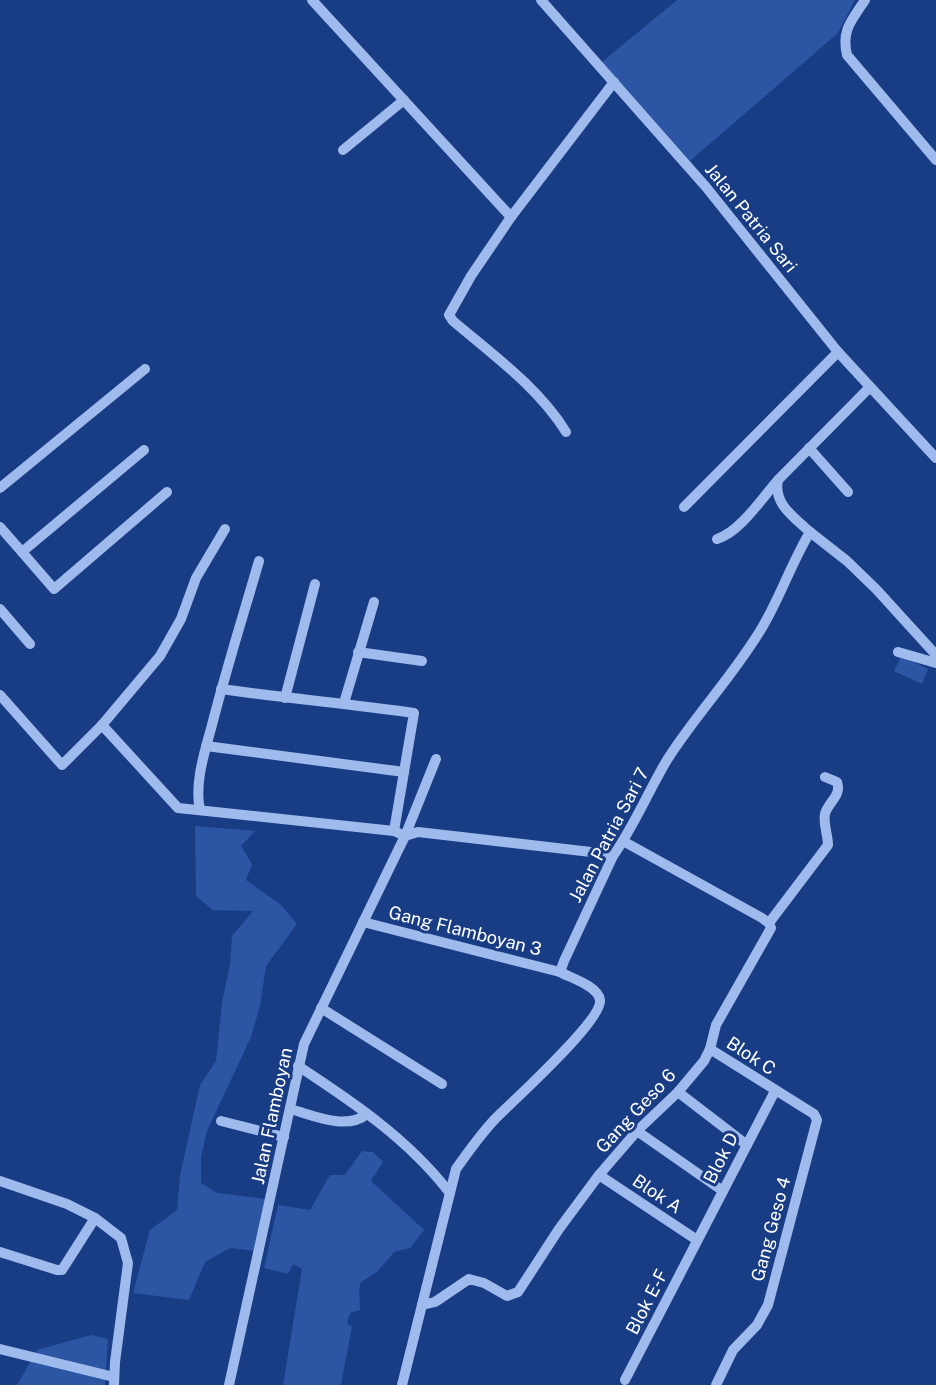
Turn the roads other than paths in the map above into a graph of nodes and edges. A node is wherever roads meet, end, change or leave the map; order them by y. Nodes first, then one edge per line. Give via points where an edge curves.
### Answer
1 (312, 0) edge
2 (541, 0) edge
3 (865, 0) edge
4 (614, 82) junction
5 (404, 100) junction
6 (344, 150) dead end
7 (936, 160) edge
8 (511, 217) junction
9 (838, 352) junction
10 (145, 369) dead end
11 (870, 387) junction
12 (566, 432) dead end
13 (809, 448) junction
14 (144, 450) dead end
15 (936, 458) edge
16 (778, 480) junction
17 (0, 488) edge
18 (167, 492) dead end
19 (848, 492) dead end
20 (684, 507) dead end
21 (0, 527) edge
22 (225, 529) dead end
23 (810, 532) junction
24 (717, 539) dead end
25 (22, 552) junction
26 (260, 561) dead end
27 (315, 584) dead end
28 (374, 602) dead end
29 (0, 609) edge
30 (30, 644) dead end
31 (358, 652) junction
32 (898, 652) dead end
33 (936, 655) edge
34 (422, 661) dead end
35 (936, 663) edge
36 (221, 690) junction
37 (0, 695) edge
38 (285, 698) junction
39 (344, 703) junction
40 (102, 725) junction
41 (206, 746) junction
42 (436, 759) dead end
43 (404, 771) junction
44 (825, 777) dead end
45 (200, 810) junction
46 (394, 831) junction
47 (405, 836) junction
48 (623, 842) junction
49 (613, 856) junction
50 (363, 922) junction
51 (770, 923) junction
52 (560, 972) junction
53 (321, 1008) junction
54 (710, 1049) junction
55 (298, 1066) junction
56 (442, 1084) dead end
57 (775, 1091) junction
58 (678, 1092) junction
59 (290, 1109) junction
60 (367, 1114) junction
61 (221, 1121) dead end
62 (638, 1131) junction
63 (284, 1137) junction
64 (747, 1144) junction
65 (599, 1175) junction
66 (0, 1181) edge
67 (723, 1191) junction
68 (449, 1192) junction
69 (95, 1218) junction
70 (697, 1240) junction
71 (0, 1252) edge
72 (422, 1305) junction
73 (0, 1349) edge
74 (626, 1380) dead end
75 (114, 1381) edge
76 (229, 1385) edge
77 (402, 1385) edge
78 (716, 1385) edge

1 - 5 street
2 - 4 street, Jalan Patria Sari
3 - 7 street via 845,32 847,56
4 - 8 street
4 - 9 street, Jalan Patria Sari via 706,187
5 - 6 street
5 - 8 street
8 - 12 street via 471,276 450,318 517,376 556,416
9 - 11 street, Jalan Patria Sari
9 - 20 street
10 - 17 street
11 - 13 street
11 - 15 street, Jalan Patria Sari
13 - 16 street
13 - 19 street
14 - 25 street
16 - 23 street via 778,496 784,508
16 - 24 street via 729,534
18 - 25 street via 54,589
21 - 25 street
22 - 40 street via 196,578 181,619 159,656
23 - 33 street via 876,589
23 - 48 street, Jalan Patria Sari 7 via 763,626 667,760
26 - 36 street
27 - 38 street
28 - 31 street
29 - 30 street
31 - 34 street
31 - 39 street
32 - 35 street
36 - 38 street
36 - 41 street
37 - 40 street via 62,765
38 - 39 street
39 - 43 street via 414,713
40 - 45 street via 178,808
41 - 43 street
41 - 45 street via 197,796
42 - 47 street, Jalan Flamboyan
43 - 46 street
44 - 51 street, Gang Geso 6 via 839,787 825,814 828,845
45 - 46 street
46 - 47 street
47 - 49 street via 418,832
47 - 50 street, Jalan Flamboyan
48 - 49 street, Jalan Patria Sari 7
48 - 51 street
49 - 52 street, Jalan Patria Sari 7
50 - 52 street, Gang Flamboyan 3
50 - 53 street, Jalan Flamboyan
51 - 54 street, Gang Geso 6 via 769,932 716,1025
52 - 68 street via 593,989 599,997 599,1008 591,1022 475,1142 456,1169
53 - 55 street, Jalan Flamboyan
53 - 56 street
54 - 57 street, Blok C
54 - 58 street, Gang Geso 6
55 - 59 street, Jalan Flamboyan
55 - 60 street
57 - 64 street, Blok D
57 - 78 street, Gang Geso 4 via 814,1114 817,1120 768,1305 757,1325 733,1350
58 - 62 street, Gang Geso 6
58 - 64 street
59 - 60 street via 347,1122
59 - 63 street, Jalan Flamboyan
60 - 68 street via 408,1146
61 - 63 street
62 - 65 street, Gang Geso 6
62 - 67 street
63 - 76 street, Jalan Flamboyan
64 - 67 street, Blok D
65 - 70 street, Blok A
65 - 72 street, Gang Geso 6 via 518,1292 507,1296 469,1279 435,1302
66 - 69 street
67 - 70 street, Blok D
68 - 72 street
69 - 71 street via 62,1270
69 - 75 street via 121,1238 128,1263
70 - 74 street, Blok E-F
72 - 77 street
73 - 75 street

